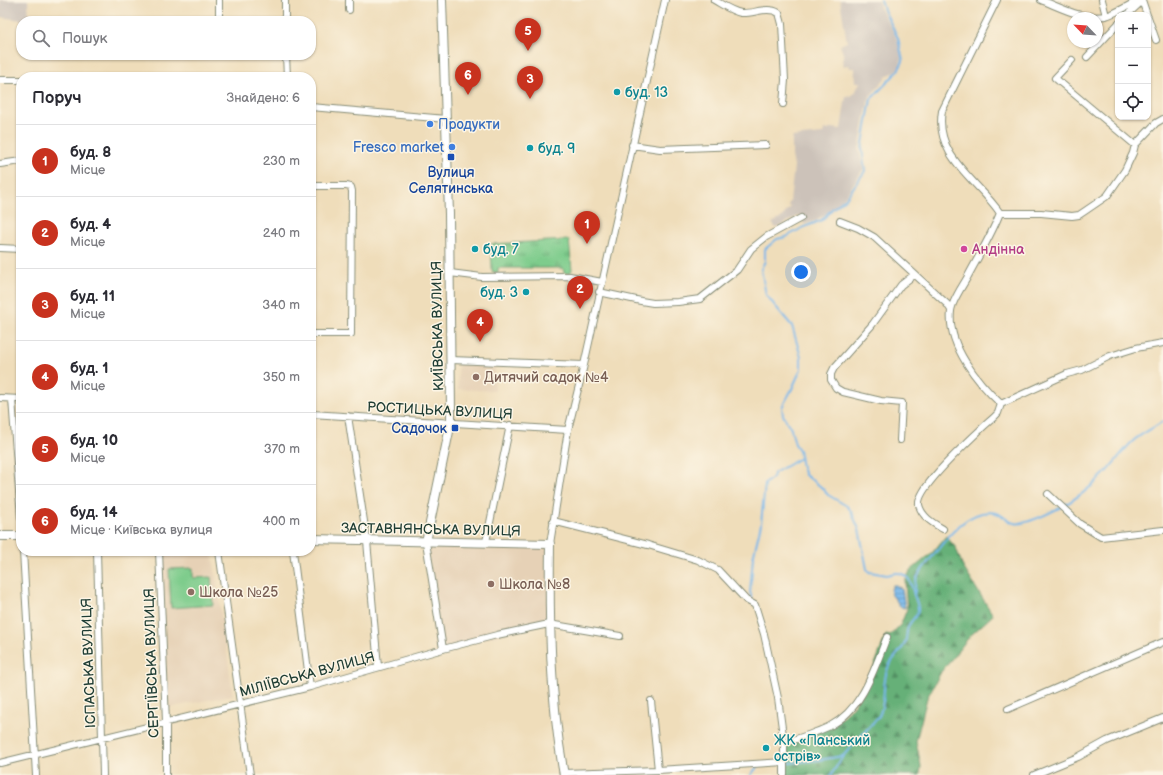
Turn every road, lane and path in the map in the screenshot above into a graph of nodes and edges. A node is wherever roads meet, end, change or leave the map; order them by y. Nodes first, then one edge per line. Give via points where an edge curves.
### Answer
1 (219, 0) edge
2 (285, 0) edge
3 (349, 0) edge
4 (442, 0) edge
5 (664, 0) edge
6 (714, 0) edge
7 (997, 0) edge
8 (1042, 0) edge
9 (1102, 0) edge
10 (1141, 0) edge
11 (349, 10) dead end
12 (1130, 12) edge
13 (1146, 12) edge
14 (219, 16) edge
15 (285, 16) edge
16 (1106, 16) junction
17 (1151, 25) edge
18 (1115, 27) edge
19 (1156, 40) dead end
20 (1087, 57) dead end
21 (286, 60) edge
22 (1072, 60) dead end
23 (287, 72) edge
24 (0, 80) edge
25 (16, 80) edge
26 (783, 104) dead end
27 (316, 107) edge
28 (446, 119) junction
29 (1163, 119) edge
30 (632, 145) junction
31 (766, 145) dead end
32 (1135, 145) junction
33 (16, 162) edge
34 (0, 164) edge
35 (316, 186) edge
36 (1000, 213) junction
37 (801, 218) dead end
38 (840, 221) dead end
39 (0, 248) edge
40 (16, 249) edge
41 (450, 273) junction
42 (914, 275) junction
43 (602, 282) junction
44 (600, 292) junction
45 (951, 310) junction
46 (316, 334) edge
47 (1163, 343) edge
48 (451, 360) junction
49 (584, 365) junction
50 (0, 398) edge
51 (12, 399) junction
52 (16, 399) edge
53 (1001, 404) junction
54 (316, 414) edge
55 (348, 416) junction
56 (450, 422) junction
57 (510, 426) junction
58 (568, 430) junction
59 (900, 440) dead end
60 (16, 452) edge
61 (1048, 494) dead end
62 (553, 521) junction
63 (942, 529) dead end
64 (1163, 530) edge
65 (0, 536) edge
66 (16, 536) edge
67 (316, 539) edge
68 (367, 540) junction
69 (426, 542) junction
70 (486, 542) junction
71 (550, 544) junction
72 (23, 556) edge
73 (97, 556) edge
74 (158, 556) edge
75 (220, 556) edge
76 (293, 556) edge
77 (549, 624) junction
78 (620, 636) dead end
79 (887, 637) dead end
80 (1163, 642) edge
81 (443, 649) junction
82 (378, 667) junction
83 (310, 687) junction
84 (651, 701) dead end
85 (241, 703) junction
86 (1008, 709) dead end
87 (1163, 718) edge
88 (166, 722) junction
89 (103, 739) junction
90 (784, 744) junction
91 (35, 754) junction
92 (784, 762) junction
93 (0, 763) edge
94 (658, 770) junction
95 (563, 774) edge
96 (36, 775) edge
97 (103, 775) edge
98 (166, 775) edge
99 (250, 775) edge
100 (784, 775) edge
101 (1034, 775) edge

1 - 14 street
2 - 15 street
3 - 11 street
4 - 28 street, КИЇВСЬКА ВУЛИЦЯ
5 - 30 street
6 - 26 street via 740,13 765,10 779,12 785,80
7 - 36 street via 942,111 941,119 946,146 958,165
8 - 16 street via 1074,14
9 - 16 street
10 - 12 street
10 - 13 street
10 - 16 street
17 - 19 street
18 - 20 street
21 - 23 street
22 - 32 street via 1055,78
24 - 25 street
27 - 28 street
28 - 41 street, КИЇВСЬКА ВУЛИЦЯ
29 - 32 street
30 - 31 street via 660,149
30 - 43 street
32 - 36 street via 1125,170 1111,192 1079,215
33 - 34 street
35 - 46 street via 346,186 351,187 352,191 350,334
36 - 45 street
37 - 44 street via 766,237 751,249 737,270 700,298 653,303
38 - 42 street via 874,237
39 - 40 street
41 - 43 street via 482,277 570,276
41 - 48 street, КИЇВСЬКА ВУЛИЦЯ
42 - 45 street
42 - 59 street via 901,285 831,374 831,380 836,388 843,392 902,403
43 - 44 street
44 - 49 street
45 - 53 street via 956,344 978,381
47 - 53 street via 1110,356
48 - 49 street
48 - 56 street, КИЇВСЬКА ВУЛИЦЯ
49 - 58 street
50 - 51 street
51 - 52 street
51 - 60 street
53 - 63 street via 997,414 946,464 921,494 919,501 924,516
54 - 55 street, РОСТИЦЬКА ВУЛИЦЯ
55 - 56 street, РОСТИЦЬКА ВУЛИЦЯ
55 - 68 street
56 - 57 street, РОСТИЦЬКА ВУЛИЦЯ
56 - 69 street, КИЇВСЬКА ВУЛИЦЯ
57 - 58 street, РОСТИЦЬКА ВУЛИЦЯ
57 - 70 street
58 - 62 street
61 - 64 street via 1080,524 1101,537
62 - 71 street
62 - 90 street via 698,560 718,570 746,600 755,605 778,698
65 - 66 street
67 - 68 street, ЗАСТАВНЯНСЬКА ВУЛИЦЯ
68 - 69 street, ЗАСТАВНЯНСЬКА ВУЛИЦЯ
68 - 82 street
69 - 70 street, ЗАСТАВНЯНСЬКА ВУЛИЦЯ
69 - 81 street, КИЇВСЬКА ВУЛИЦЯ
70 - 71 street, ЗАСТАВНЯНСЬКА ВУЛИЦЯ
71 - 77 street
72 - 91 street
73 - 89 street, ІСПАСЬКА ВУЛИЦЯ
74 - 88 street, СЕРГІЇВСЬКА ВУЛИЦЯ
75 - 85 street
76 - 83 street
77 - 78 street, МІЛІЇВСЬКА ВУЛИЦЯ
77 - 81 street, МІЛІЇВСЬКА ВУЛИЦЯ
77 - 95 street via 555,723
79 - 90 street via 862,696 849,711 831,726
80 - 86 street
81 - 82 street, МІЛІЇВСЬКА ВУЛИЦЯ
82 - 83 street, МІЛІЇВСЬКА ВУЛИЦЯ
83 - 85 street, МІЛІЇВСЬКА ВУЛИЦЯ
84 - 94 street
85 - 88 street, МІЛІЇВСЬКА ВУЛИЦЯ
85 - 99 street
87 - 101 street
88 - 89 street, МІЛІЇВСЬКА ВУЛИЦЯ
88 - 98 street, СЕРГІЇВСЬКА ВУЛИЦЯ
89 - 91 street, МІЛІЇВСЬКА ВУЛИЦЯ
89 - 97 street, ІСПАСЬКА ВУЛИЦЯ
90 - 92 street
91 - 93 street, МІЛІЇВСЬКА ВУЛИЦЯ
91 - 96 street
92 - 94 street
92 - 100 street
94 - 95 street

